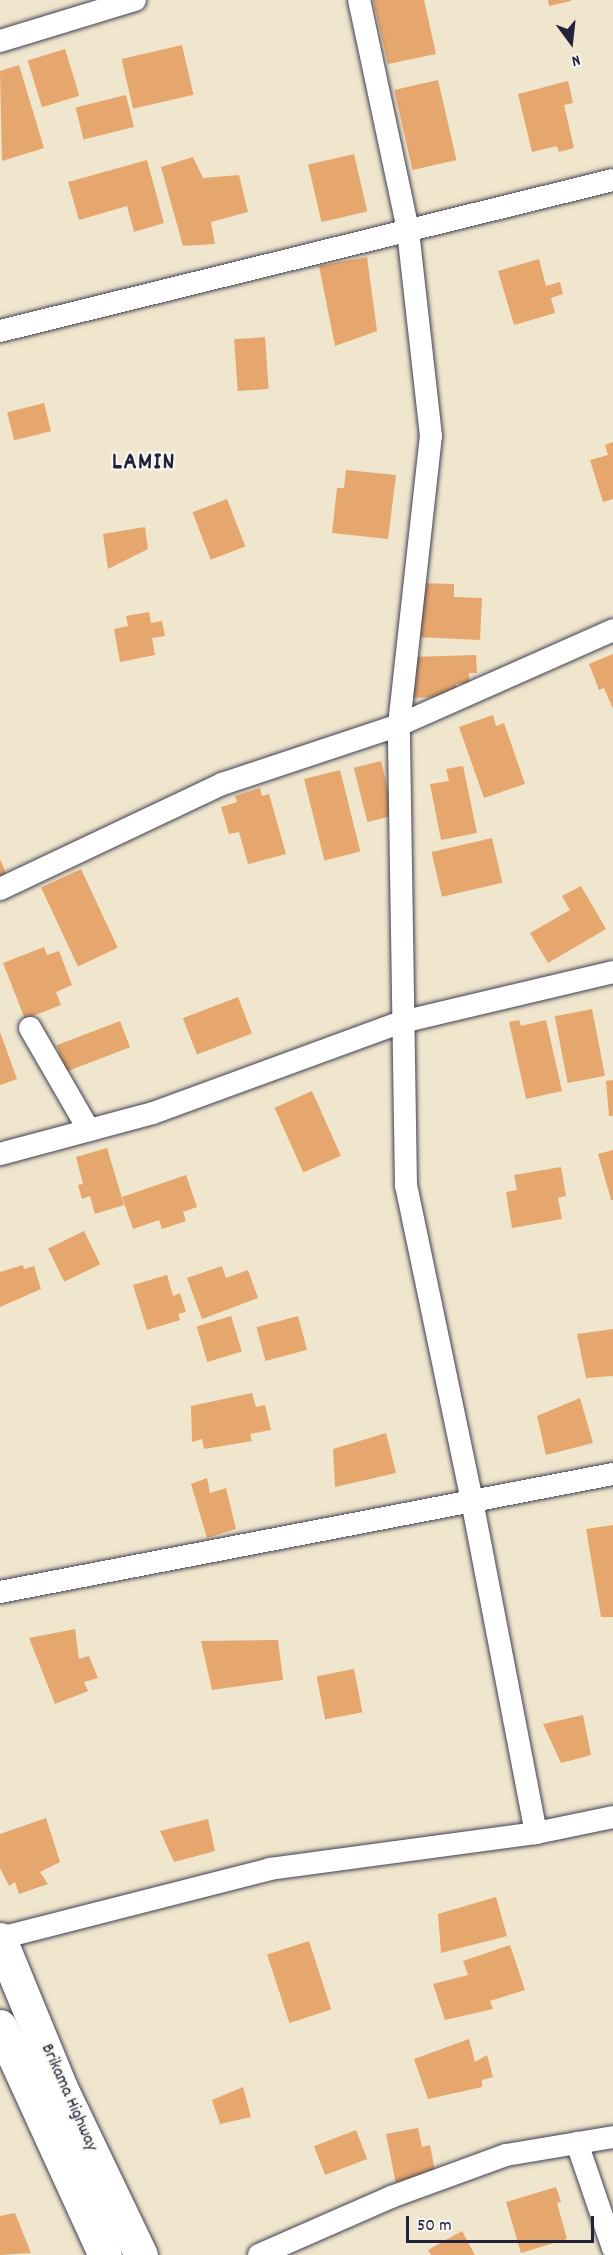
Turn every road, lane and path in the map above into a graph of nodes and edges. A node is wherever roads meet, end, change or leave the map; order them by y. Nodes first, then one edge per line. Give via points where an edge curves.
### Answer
1 (135, 0) edge
2 (359, 0) edge
3 (0, 41) edge
4 (613, 180) edge
5 (408, 230) junction
6 (0, 331) edge
7 (613, 630) edge
8 (399, 725) junction
9 (0, 889) edge
10 (613, 972) edge
11 (402, 1022) junction
12 (30, 1028) dead end
13 (89, 1130) junction
14 (0, 1154) edge
15 (613, 1474) edge
16 (472, 1501) junction
17 (0, 1592) edge
18 (613, 1817) edge
19 (536, 1833) junction
20 (0, 1939) edge
21 (0, 2026) edge
22 (613, 2137) edge
23 (577, 2143) junction
24 (613, 2248) edge
25 (105, 2255) edge
26 (141, 2255) edge
27 (259, 2255) edge

1 - 3 street
2 - 5 street
4 - 5 street
5 - 6 street
5 - 8 street via 431,436
7 - 8 street
8 - 9 street via 222,784
8 - 11 street
10 - 11 street
11 - 13 street via 153,1113
11 - 16 street via 406,1186
12 - 13 street
13 - 14 street
15 - 16 street
16 - 17 street
16 - 19 street
18 - 19 street
19 - 20 street via 270,1869
20 - 26 highway, Brikama Highway via 61,2088
21 - 25 highway, Brikama Highway
22 - 23 street
23 - 24 street
23 - 27 street via 506,2155 391,2197

